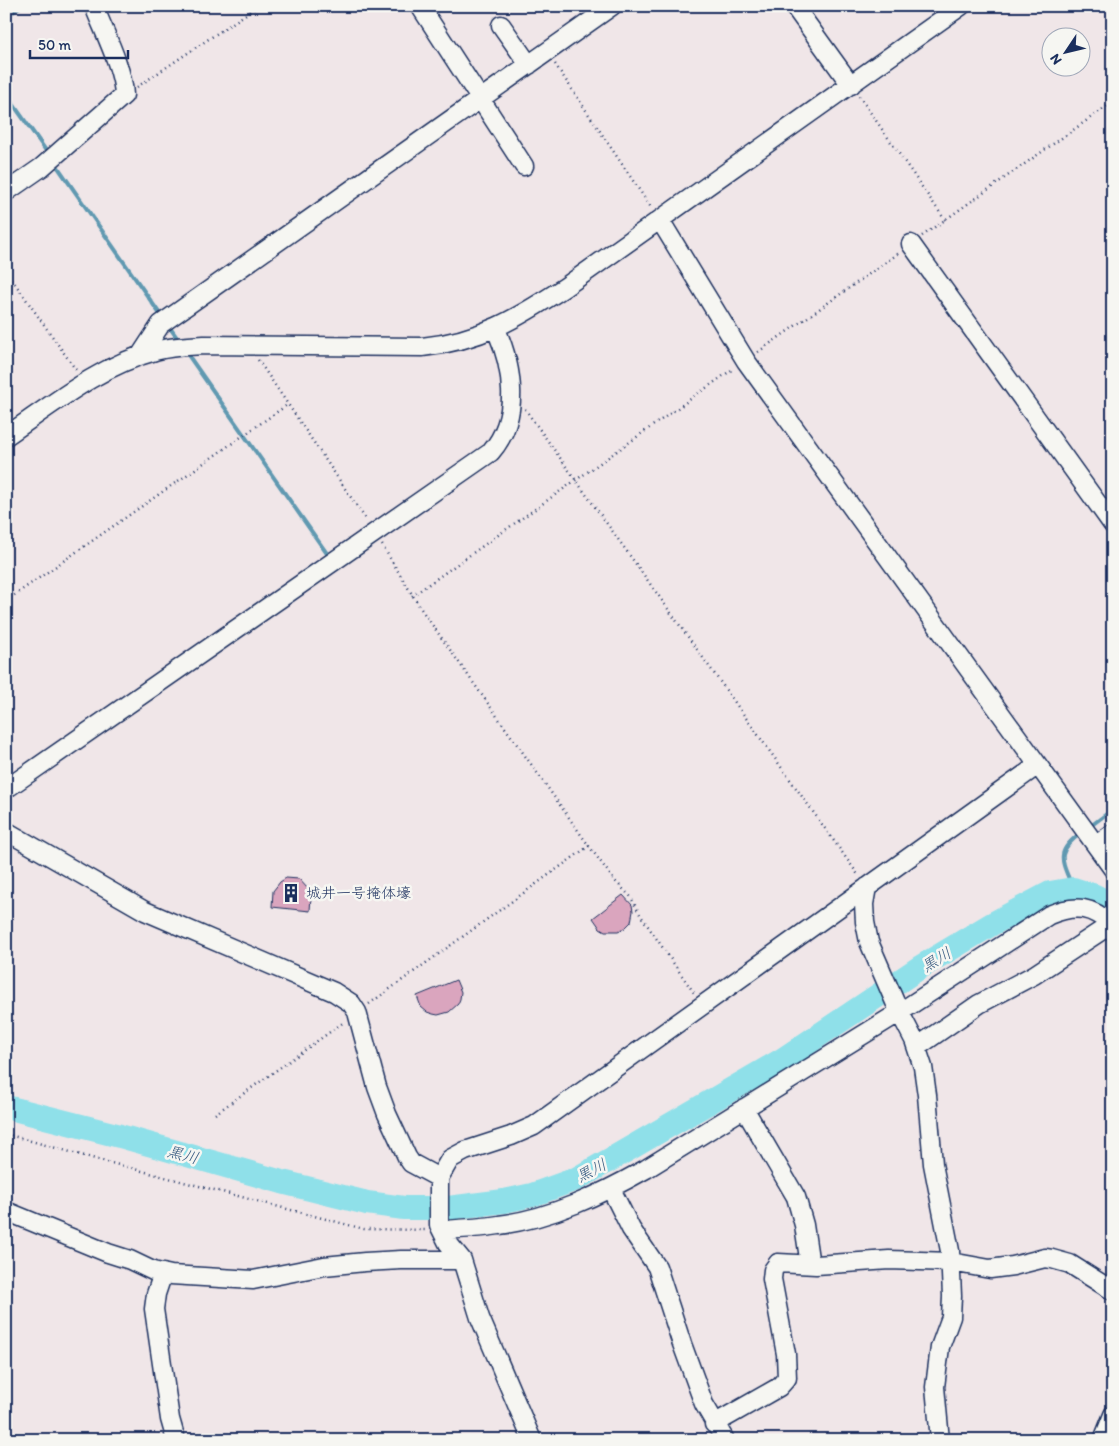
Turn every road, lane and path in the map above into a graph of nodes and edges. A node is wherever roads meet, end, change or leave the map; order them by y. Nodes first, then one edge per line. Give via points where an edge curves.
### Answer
1 (94, 6) edge
2 (258, 6) edge
3 (420, 6) edge
4 (612, 6) edge
5 (794, 6) edge
6 (962, 6) edge
7 (501, 24) dead end
8 (548, 52) junction
9 (529, 65) junction
10 (850, 85) junction
11 (124, 95) junction
12 (480, 99) junction
13 (1113, 102) edge
14 (524, 166) dead end
15 (6, 192) edge
16 (660, 220) junction
17 (945, 220) junction
18 (911, 244) junction
19 (6, 271) edge
20 (496, 328) junction
21 (249, 346) junction
22 (140, 356) junction
23 (746, 361) junction
24 (84, 382) junction
25 (512, 392) junction
26 (287, 405) junction
27 (6, 436) edge
28 (576, 480) junction
29 (1113, 525) edge
30 (375, 533) junction
31 (412, 596) junction
32 (6, 601) edge
33 (1038, 765) junction
34 (6, 789) edge
35 (6, 831) edge
36 (1113, 833) edge
37 (1090, 837) junction
38 (589, 846) junction
39 (1113, 869) edge
40 (867, 887) junction
41 (1112, 924) edge
42 (701, 1004) junction
43 (899, 1010) junction
44 (357, 1012) junction
45 (917, 1047) junction
46 (744, 1108) junction
47 (215, 1114) dead end
48 (6, 1134) edge
49 (440, 1181) junction
50 (611, 1189) junction
51 (6, 1211) edge
52 (440, 1228) junction
53 (462, 1260) junction
54 (951, 1262) junction
55 (810, 1265) junction
56 (163, 1274) junction
57 (1113, 1291) edge
58 (1113, 1415) edge
59 (714, 1424) junction
60 (176, 1440) edge
61 (532, 1440) edge
62 (725, 1440) edge
63 (940, 1440) edge
64 (1103, 1440) edge

1 - 11 street via 124,84
2 - 11 path
3 - 12 street
4 - 8 street
5 - 10 street
6 - 10 street
7 - 9 street
8 - 9 street
8 - 16 path
9 - 12 street
10 - 16 street
10 - 17 path
11 - 15 street via 47,162
12 - 14 street
12 - 22 street via 161,324
13 - 17 path
16 - 20 street via 558,292
16 - 23 street
17 - 18 path
18 - 23 path
18 - 29 street
19 - 24 path
20 - 21 street via 458,341 422,347
20 - 25 street via 507,358
21 - 22 street via 180,346
21 - 26 path
22 - 24 street
23 - 28 path
23 - 33 street
24 - 27 street
25 - 28 path
25 - 30 street via 504,433 490,452
26 - 30 path
26 - 32 path
28 - 31 path
28 - 40 path
30 - 31 path
30 - 34 street
31 - 38 path
33 - 37 street
33 - 40 street
35 - 44 street via 145,911 334,992 351,1003
36 - 37 street
37 - 39 street
38 - 42 path via 630,896 640,916
38 - 44 path
40 - 42 street
40 - 43 street via 864,904 869,942
41 - 43 street via 1095,912 1063,909
41 - 45 street via 1034,975 979,1004
42 - 49 street via 534,1126 450,1159
43 - 45 street
43 - 46 street
44 - 47 path
44 - 49 street via 377,1088 404,1151 412,1163
45 - 54 street via 927,1095 932,1164
46 - 50 street
46 - 55 street via 796,1197
48 - 52 path via 364,1229
49 - 52 street
50 - 52 street via 566,1208 525,1220 501,1225
50 - 59 street via 631,1229 658,1267 698,1387
51 - 56 street
52 - 53 street
53 - 56 street via 401,1260 324,1266 253,1280
53 - 61 street via 480,1318
54 - 55 street via 889,1260
54 - 57 street via 990,1269 1052,1259 1070,1264
54 - 63 street via 951,1318 940,1347 935,1387
55 - 59 street via 778,1263 773,1270 786,1354 786,1378 779,1386
56 - 60 street via 154,1308
58 - 64 street
59 - 62 street

